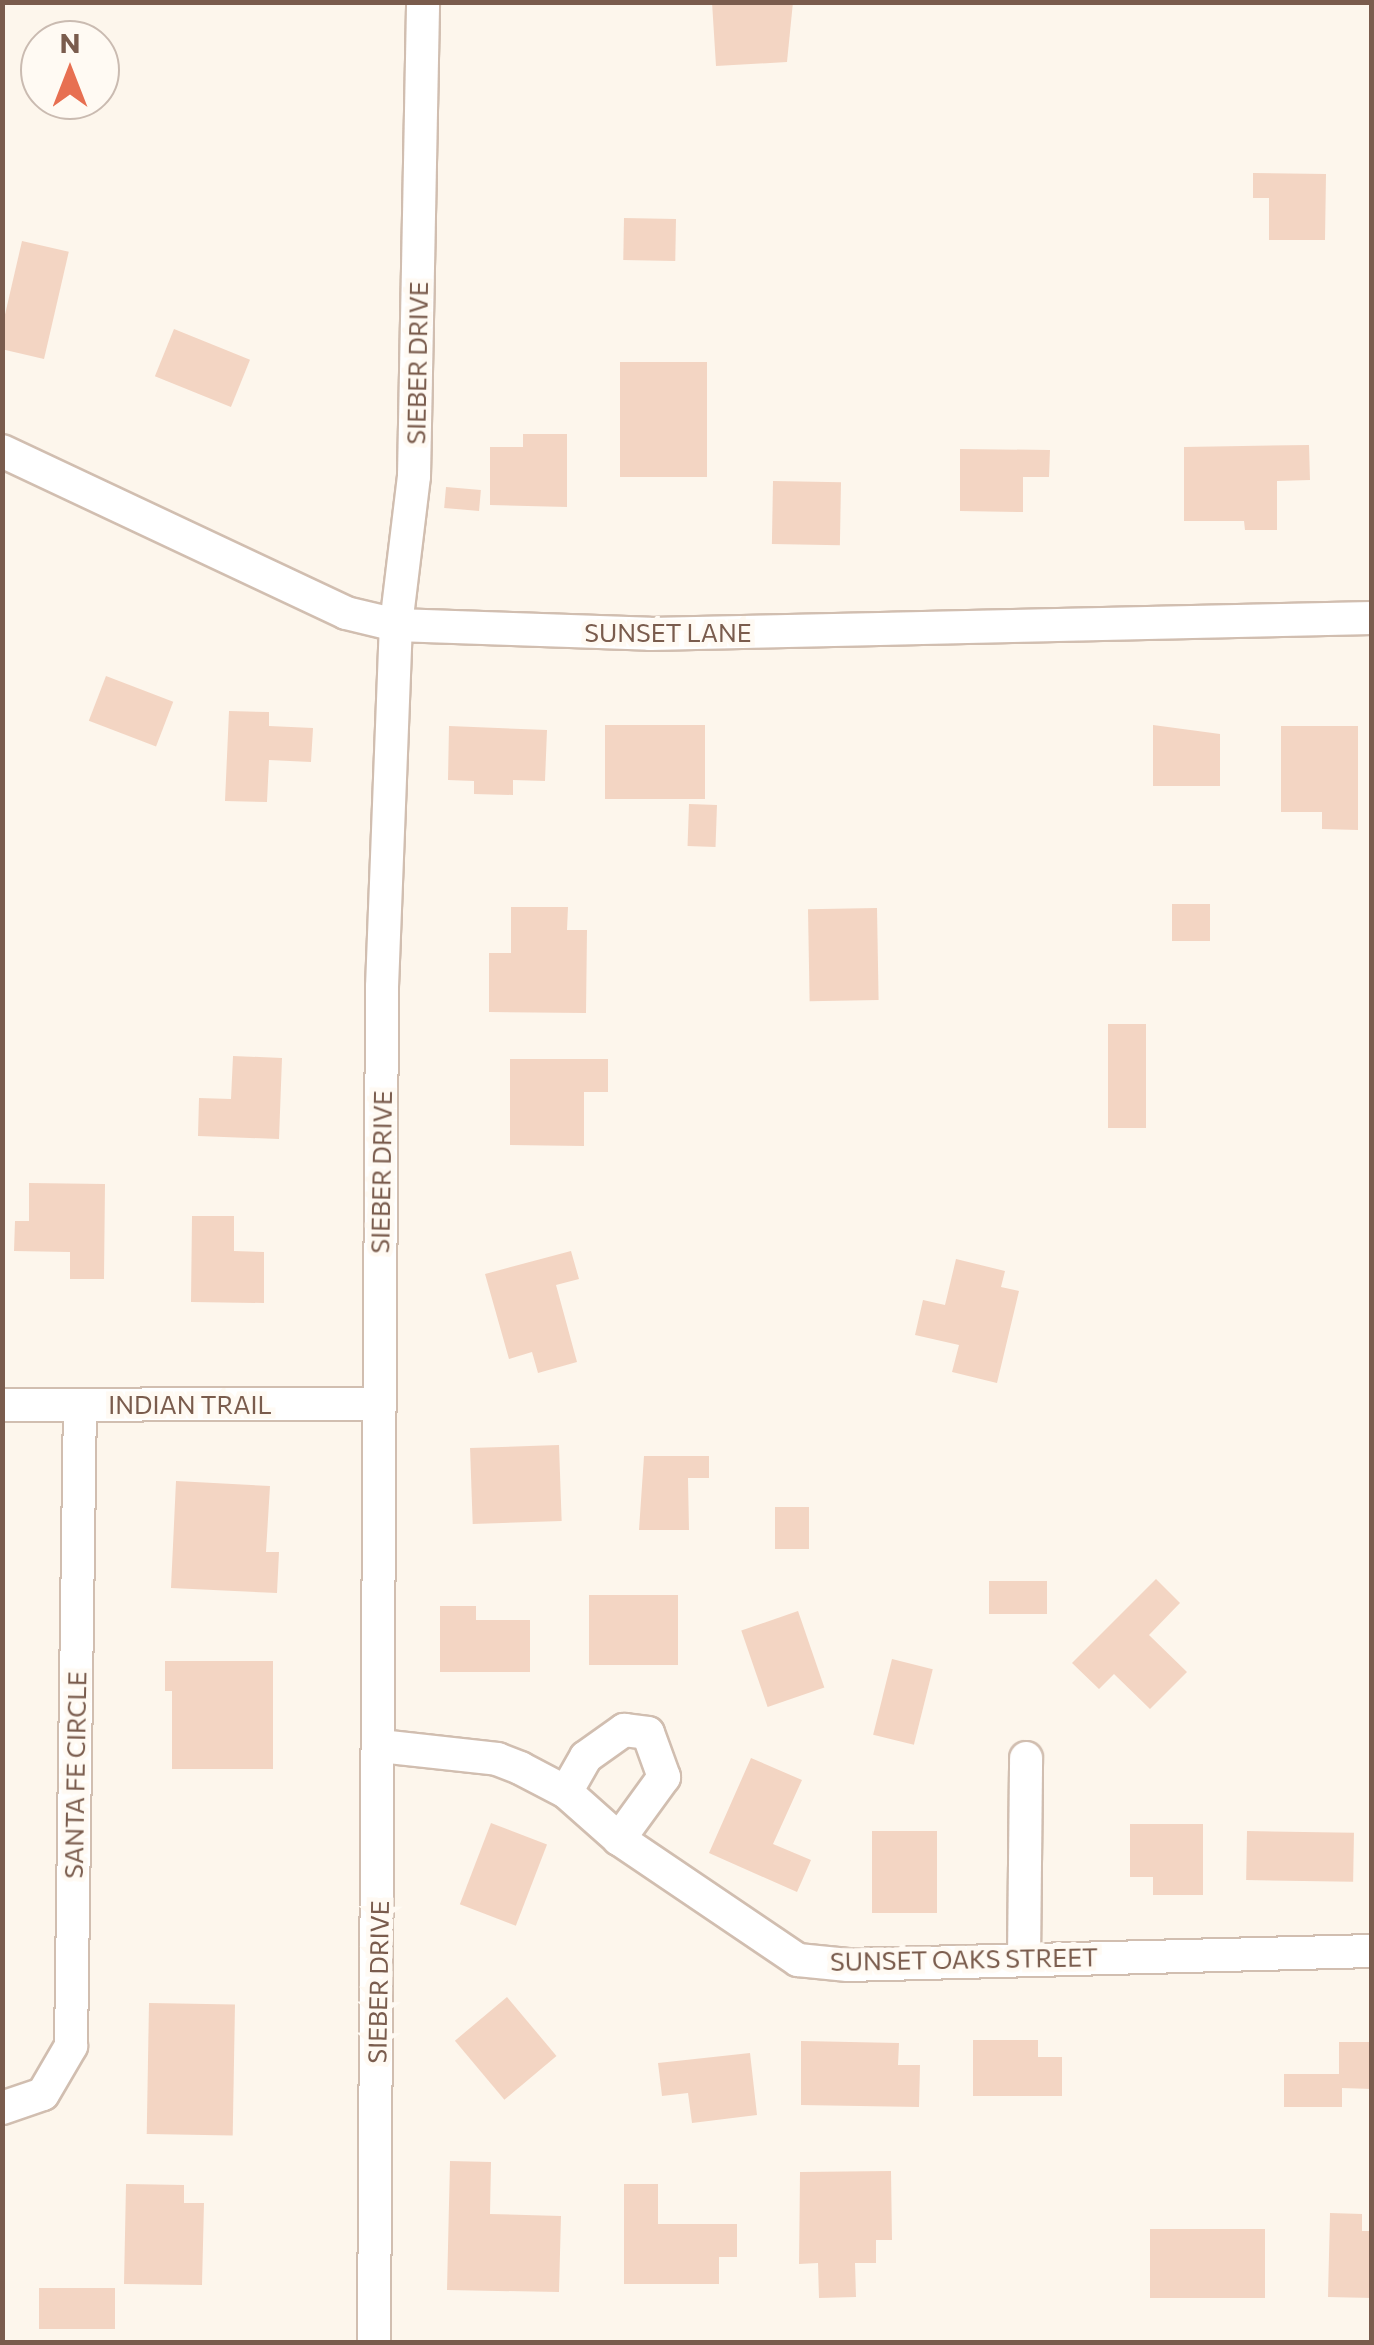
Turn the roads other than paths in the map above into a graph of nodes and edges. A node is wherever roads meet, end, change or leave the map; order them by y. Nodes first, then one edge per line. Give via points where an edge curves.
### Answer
1 (424, 2) edge
2 (2, 451) edge
3 (1372, 618) edge
4 (396, 625) junction
5 (2, 1404) edge
6 (80, 1404) junction
7 (377, 1404) junction
8 (380, 1746) junction
9 (1026, 1758) dead end
10 (566, 1792) junction
11 (619, 1839) junction
12 (1372, 1951) edge
13 (1024, 1959) junction
14 (2, 2108) edge
15 (374, 2342) edge

1 - 4 street, SIEBER DRIVE via 414,476
2 - 4 street, SUNSET LANE via 346,613
3 - 4 street, SUNSET LANE via 650,634
4 - 7 street, SIEBER DRIVE via 384,874
5 - 6 street, INDIAN TRAIL
6 - 7 street, INDIAN TRAIL
6 - 14 street, SANTA FE CIRCLE via 72,2046 43,2094
7 - 8 street, SIEBER DRIVE
8 - 10 street, SUNSET OAKS STREET via 498,1759
8 - 15 street, SIEBER DRIVE
9 - 13 street
10 - 11 street, SUNSET OAKS STREET
10 - 11 street via 586,1758 624,1730 648,1733 664,1777
11 - 13 street, SUNSET OAKS STREET via 798,1960 848,1965
12 - 13 street, SUNSET OAKS STREET

